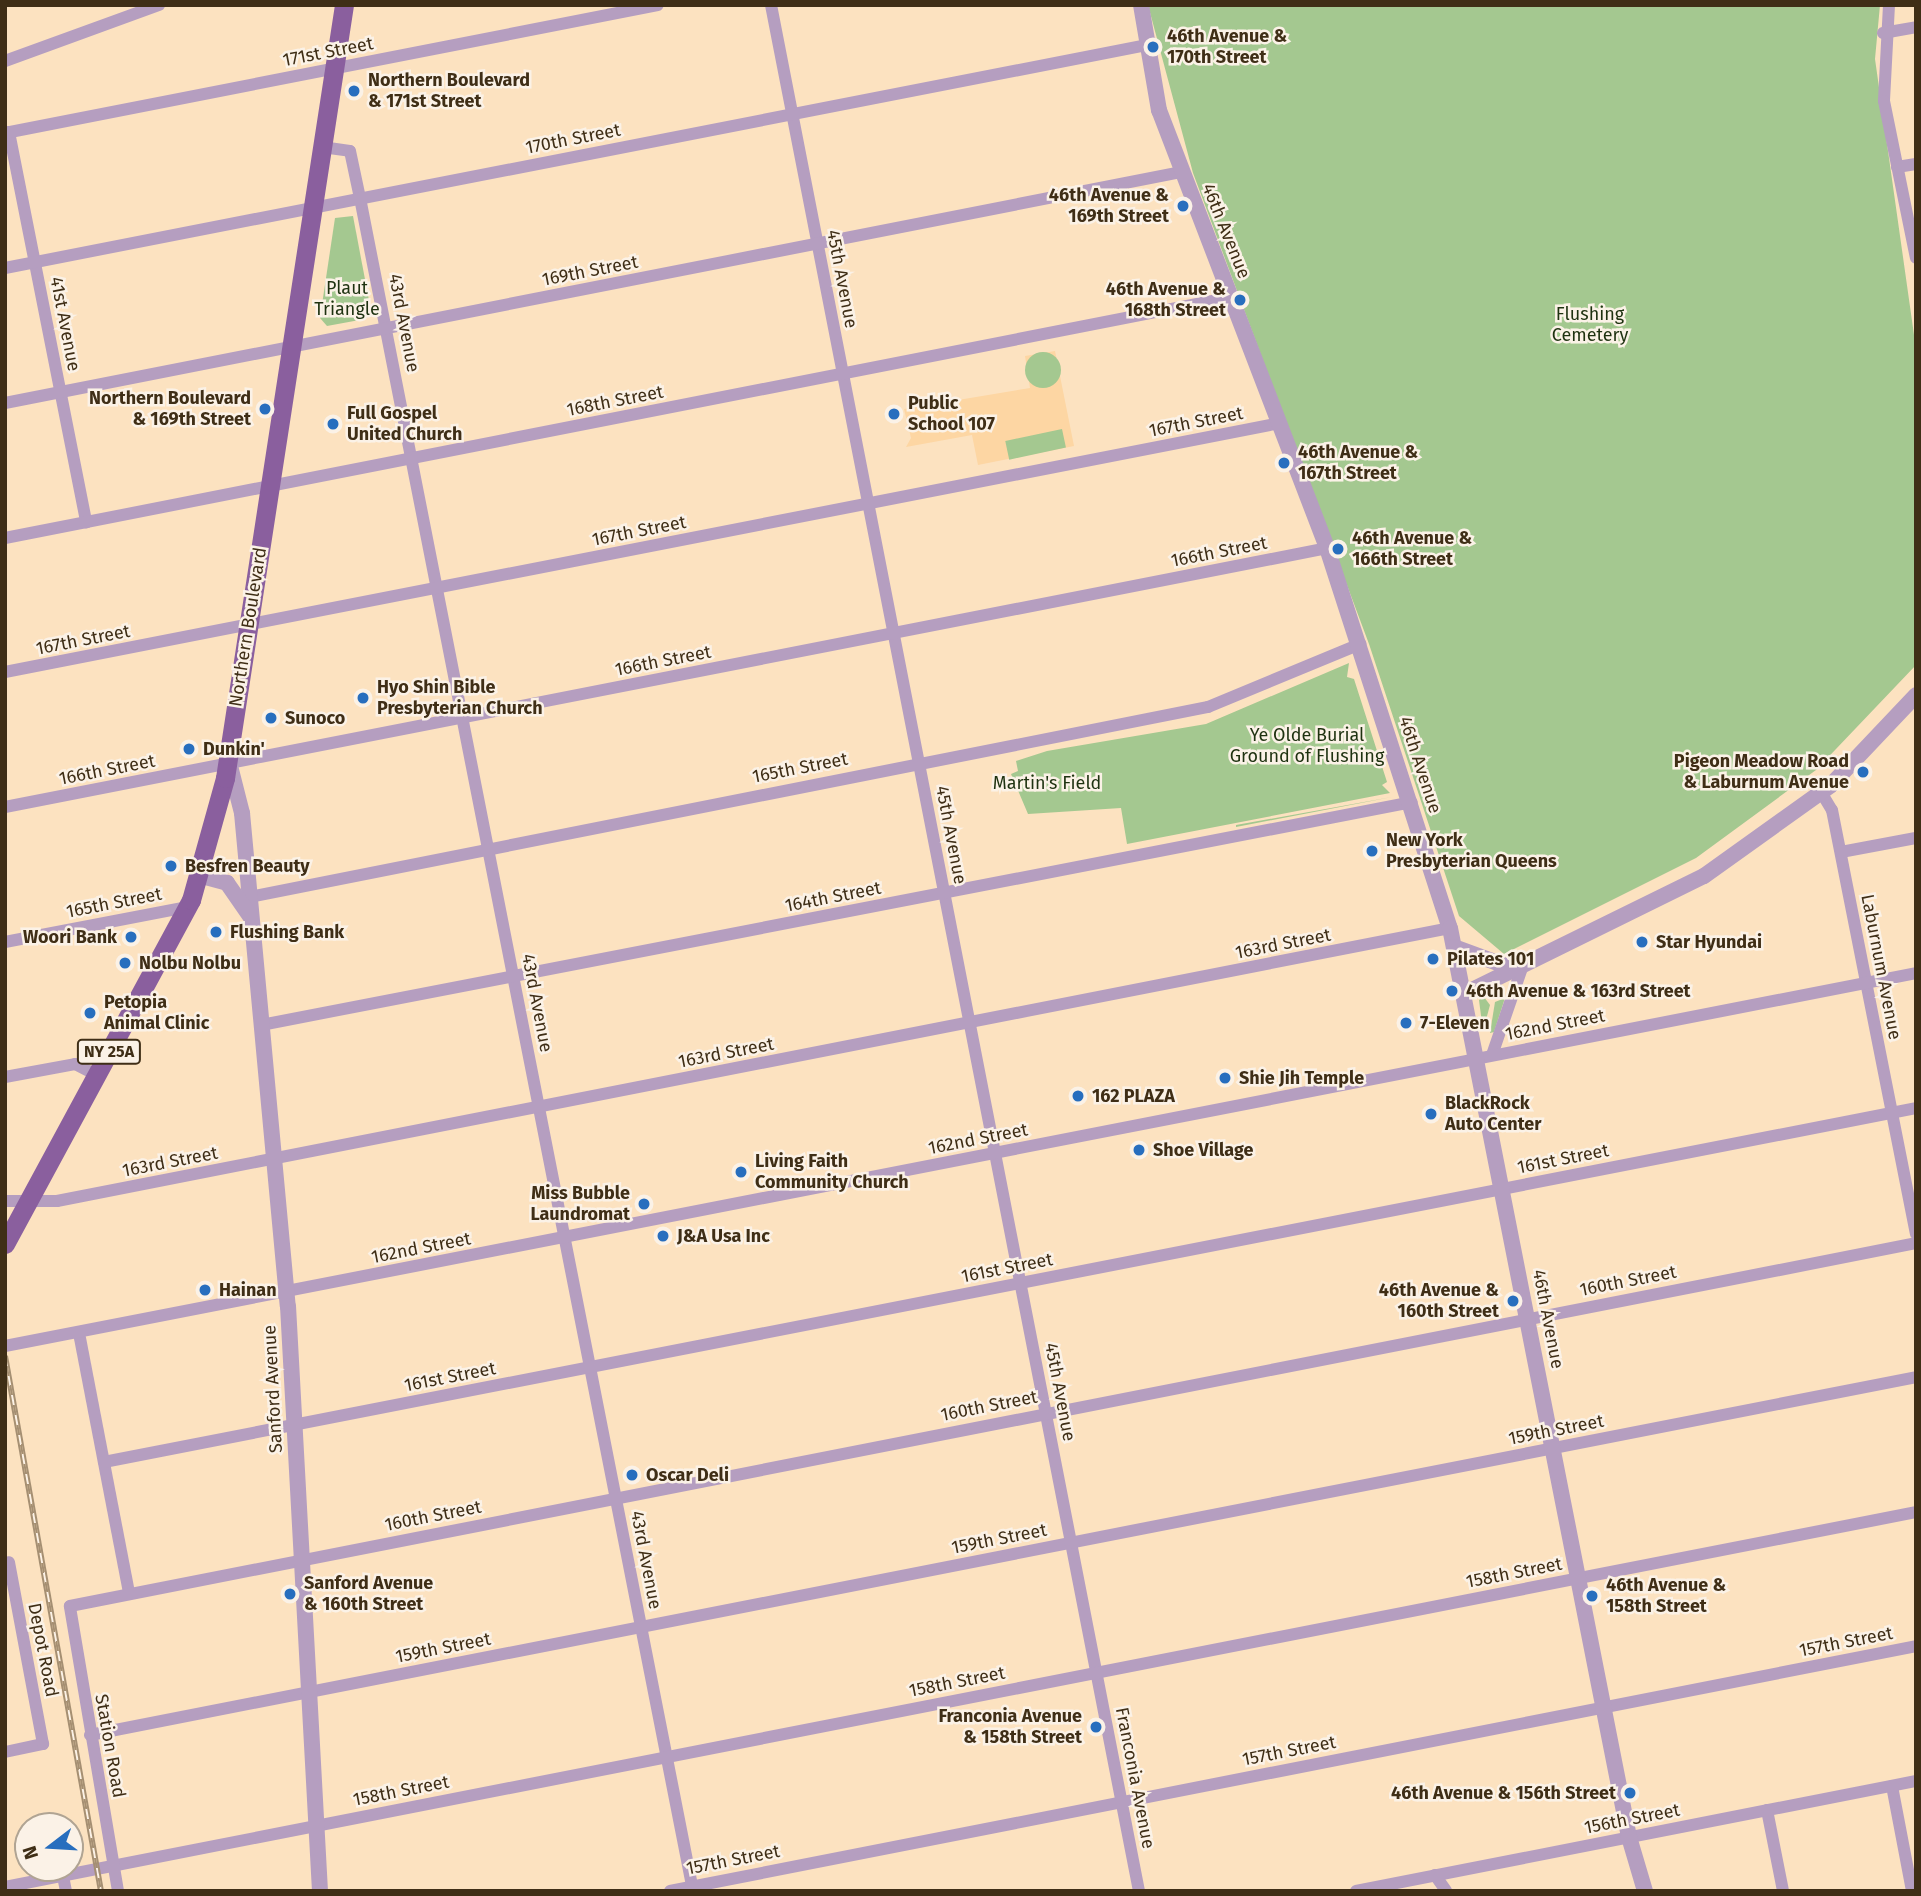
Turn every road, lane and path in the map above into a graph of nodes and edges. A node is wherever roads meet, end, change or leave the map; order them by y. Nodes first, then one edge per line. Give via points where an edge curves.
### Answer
1 (159, 5) edge
2 (344, 5) edge
3 (658, 5) edge
4 (771, 5) edge
5 (1140, 5) edge
6 (1889, 5) edge
7 (131, 10) edge
8 (1916, 27) edge
9 (1883, 33) junction
10 (1147, 45) junction
11 (5, 61) edge
12 (335, 68) junction
13 (792, 114) junction
14 (7, 132) edge
15 (322, 147) junction
16 (1916, 164) edge
17 (1897, 167) junction
18 (1181, 172) junction
19 (360, 198) junction
20 (313, 208) junction
21 (817, 244) junction
22 (1916, 258) edge
23 (35, 262) junction
24 (5, 268) edge
25 (1232, 297) junction
26 (387, 328) junction
27 (291, 347) junction
28 (843, 374) junction
29 (60, 392) junction
30 (5, 403) edge
31 (1280, 423) junction
32 (413, 458) junction
33 (270, 486) junction
34 (868, 503) junction
35 (86, 522) junction
36 (5, 538) edge
37 (1327, 548) junction
38 (438, 588) junction
39 (248, 625) junction
40 (893, 634) junction
41 (1360, 643) junction
42 (5, 672) edge
43 (1916, 695) edge
44 (464, 718) junction
45 (229, 762) junction
46 (919, 763) junction
47 (1821, 792) junction
48 (1412, 802) junction
49 (5, 807) edge
50 (1916, 838) edge
51 (489, 847) junction
52 (1841, 852) junction
53 (198, 875) junction
54 (944, 893) junction
55 (245, 897) junction
56 (189, 903) junction
57 (1450, 928) junction
58 (5, 942) edge
59 (1454, 947) junction
60 (1519, 967) junction
61 (1916, 973) edge
62 (514, 977) junction
63 (1866, 982) junction
64 (1464, 993) junction
65 (970, 1023) junction
66 (261, 1025) junction
67 (1485, 1057) junction
68 (97, 1075) junction
69 (5, 1077) edge
70 (540, 1107) junction
71 (1916, 1108) edge
72 (1892, 1113) junction
73 (995, 1153) junction
74 (275, 1159) junction
75 (1503, 1189) junction
76 (14, 1204) edge
77 (1916, 1234) edge
78 (566, 1237) junction
79 (1916, 1243) edge
80 (5, 1244) edge
81 (1021, 1283) junction
82 (287, 1293) junction
83 (1528, 1320) junction
84 (79, 1332) junction
85 (5, 1346) edge
86 (591, 1367) junction
87 (1916, 1377) edge
88 (1046, 1413) junction
89 (295, 1425) junction
90 (1553, 1448) junction
91 (104, 1462) junction
92 (616, 1497) junction
93 (1916, 1512) edge
94 (1072, 1543) junction
95 (302, 1560) junction
96 (9, 1562) dead end
97 (1579, 1578) junction
98 (130, 1593) junction
99 (70, 1606) joint
100 (642, 1627) junction
101 (1916, 1646) edge
102 (1097, 1672) junction
103 (309, 1693) junction
104 (1604, 1707) junction
105 (90, 1735) junction
106 (5, 1752) edge
107 (667, 1757) junction
108 (1916, 1781) edge
109 (1892, 1786) junction
110 (1122, 1802) junction
111 (1767, 1810) junction
112 (316, 1825) junction
113 (1629, 1837) junction
114 (114, 1865) junction
115 (84, 1871) edge
116 (1435, 1875) junction
117 (31, 1882) edge
118 (5, 1887) edge
119 (693, 1888) edge
120 (118, 1891) edge
121 (320, 1891) edge
122 (670, 1891) edge
123 (1139, 1891) edge
124 (1356, 1891) edge
125 (1446, 1891) edge
126 (1645, 1891) edge
127 (1783, 1891) edge
128 (1912, 1891) edge

1 - 7 street
2 - 12 main road, Northern Boulevard
3 - 12 street, 171st Street
4 - 13 street, 45th Avenue
5 - 10 street, 46th Avenue
6 - 9 street
7 - 11 street
8 - 9 street
9 - 17 street via 1884,101
10 - 13 street, 170th Street
10 - 18 street, 46th Avenue
12 - 14 street, 171st Street
12 - 15 main road, Northern Boulevard
13 - 19 street, 170th Street
13 - 21 street, 45th Avenue
14 - 23 street, 41st Avenue
15 - 19 street, 43rd Avenue via 350,151
15 - 20 main road, Northern Boulevard
16 - 17 street
17 - 22 street
18 - 21 street, 169th Street
18 - 25 street, 46th Avenue
19 - 20 street, 170th Street
19 - 26 street, 43rd Avenue
20 - 23 street, 170th Street
20 - 27 main road, Northern Boulevard
21 - 26 street, 169th Street
21 - 28 street, 45th Avenue
23 - 24 street, 170th Street
23 - 29 street, 41st Avenue
25 - 28 street, 168th Street
25 - 31 street, 46th Avenue
26 - 27 street, 169th Street
26 - 32 street, 43rd Avenue
27 - 29 street, 169th Street
27 - 33 main road, Northern Boulevard
28 - 32 street, 168th Street
28 - 34 street, 45th Avenue
29 - 30 street, 169th Street
29 - 35 street, 41st Avenue
31 - 34 street, 167th Street
31 - 37 street, 46th Avenue
32 - 33 street, 168th Street
32 - 38 street, 43rd Avenue
33 - 35 street, 168th Street
33 - 39 main road, Northern Boulevard
34 - 38 street, 167th Street
34 - 40 street, 45th Avenue
35 - 36 street, 168th Street
37 - 40 street, 166th Street
37 - 41 street, 46th Avenue
38 - 39 street, 167th Street
38 - 44 street, 43rd Avenue
39 - 42 street, 167th Street
39 - 45 main road, Northern Boulevard
40 - 44 street, 166th Street
40 - 46 street, 45th Avenue
41 - 46 street, 165th Street via 1208,707
41 - 48 street, 46th Avenue
43 - 47 street
44 - 45 street, 166th Street
44 - 51 street, 43rd Avenue
45 - 49 street, 166th Street
45 - 53 main road, Northern Boulevard
45 - 55 street, Sanford Avenue via 237,775
46 - 51 street, 165th Street
46 - 54 street, 45th Avenue
47 - 52 street, Laburnum Avenue
47 - 60 street via 1704,876
48 - 54 street, 164th Street
48 - 57 street, 46th Avenue
50 - 52 street
51 - 55 street, 165th Street
51 - 62 street, 43rd Avenue
52 - 63 street, Laburnum Avenue
53 - 55 street via 227,883
53 - 56 main road, Northern Boulevard
54 - 62 street, 164th Street
54 - 65 street, 45th Avenue
55 - 66 street, Sanford Avenue
56 - 58 street, 165th Street
56 - 68 main road, Northern Boulevard / NY 25A
57 - 59 street, 46th Avenue
57 - 65 street, 163rd Street
59 - 60 street
59 - 64 street, 46th Avenue
60 - 64 street
60 - 67 street
61 - 63 street, 162nd Street
62 - 66 street, 164th Street
62 - 70 street, 43rd Avenue
63 - 67 street, 162nd Street
63 - 72 street, Laburnum Avenue
64 - 67 street, 46th Avenue
65 - 70 street, 163rd Street
65 - 73 street, 45th Avenue
66 - 74 street, Sanford Avenue
67 - 73 street, 162nd Street
67 - 75 street, 46th Avenue
68 - 69 street via 75,1063
68 - 76 main road, Northern Boulevard / NY 25A
70 - 74 street, 163rd Street
70 - 78 street, 43rd Avenue
71 - 72 street, 161st Street
72 - 75 street, 161st Street
72 - 77 street, Laburnum Avenue
73 - 78 street, 162nd Street
73 - 81 street, 45th Avenue
74 - 76 street, 163rd Street
74 - 82 street, Sanford Avenue
75 - 81 street, 161st Street
75 - 83 street, 46th Avenue
76 - 80 main road, Northern Boulevard / NY 25A
78 - 82 street, 162nd Street
78 - 86 street, 43rd Avenue
79 - 83 street, 160th Street
81 - 86 street, 161st Street
81 - 88 street, 45th Avenue
82 - 84 street, 162nd Street
82 - 89 street, Sanford Avenue
83 - 88 street, 160th Street
83 - 90 street, 46th Avenue
84 - 85 street, 162nd Street
84 - 91 street
86 - 89 street, 161st Street
86 - 92 street, 43rd Avenue
87 - 90 street, 159th Street
88 - 92 street, 160th Street
88 - 94 street, 45th Avenue
89 - 91 street, 161st Street
89 - 95 street, Sanford Avenue
90 - 94 street, 159th Street
90 - 97 street, 46th Avenue
91 - 98 street
92 - 95 street, 160th Street
92 - 100 street, 43rd Avenue
93 - 97 street, 158th Street
94 - 100 street, 159th Street
94 - 102 street, 45th Avenue
95 - 98 street, 160th Street
95 - 103 street, Sanford Avenue
96 - 106 street, Depot Road via 43,1744
97 - 102 street, 158th Street
97 - 104 street, 46th Avenue
98 - 99 street, 160th Street
99 - 105 street, Station Road
100 - 103 street, 159th Street
100 - 107 street, 43rd Avenue
101 - 104 street, 157th Street
102 - 107 street, 158th Street
102 - 110 street, Franconia Avenue
103 - 105 street, 159th Street
103 - 112 street, Sanford Avenue
104 - 110 street, 157th Street
104 - 113 street, 46th Avenue
105 - 114 street, Station Road
107 - 112 street, 158th Street
107 - 119 street, 43rd Avenue
108 - 109 street, 156th Street
109 - 111 street, 156th Street
109 - 128 street
110 - 119 street, 157th Street
110 - 123 street, Franconia Avenue
111 - 113 street, 156th Street
111 - 127 street
112 - 114 street, 158th Street
112 - 121 street, Sanford Avenue
113 - 116 street, 156th Street
113 - 126 street, 46th Avenue
114 - 115 street, 158th Street
114 - 120 street, Station Road
116 - 124 street, 156th Street
116 - 125 street
117 - 118 street, 158th Street
119 - 122 street, 157th Street

